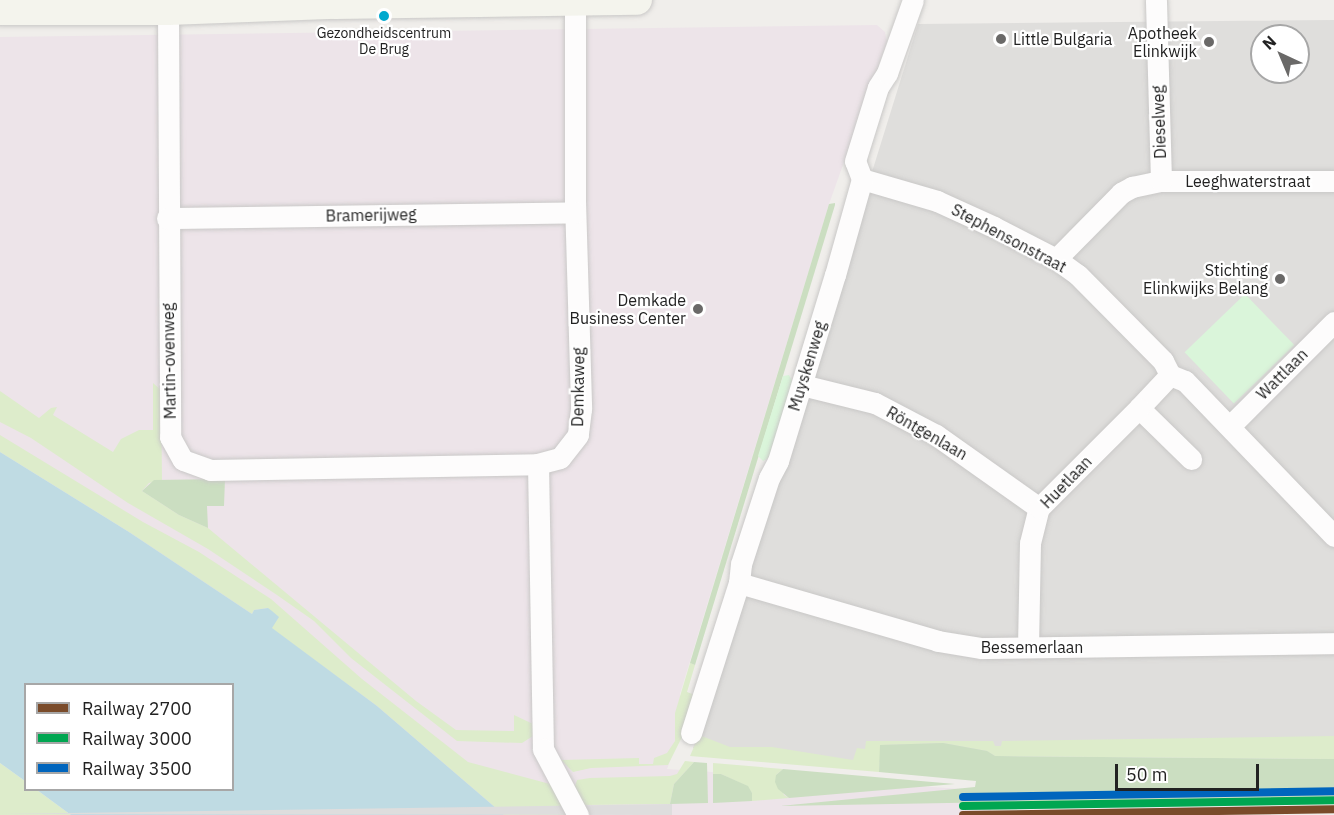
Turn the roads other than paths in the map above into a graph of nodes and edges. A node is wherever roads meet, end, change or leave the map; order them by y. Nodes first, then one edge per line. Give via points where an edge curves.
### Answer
1 (637, 0) edge
2 (913, 0) edge
3 (1156, 0) edge
4 (335, 2) edge
5 (575, 3) junction
6 (0, 10) edge
7 (168, 10) junction
8 (862, 179) junction
9 (1161, 181) junction
10 (1334, 181) edge
11 (575, 212) junction
12 (167, 218) junction
13 (1056, 259) junction
14 (1334, 322) edge
15 (1170, 375) junction
16 (801, 384) junction
17 (1139, 408) junction
18 (1230, 426) junction
19 (1191, 459) dead end
20 (538, 464) junction
21 (1039, 508) junction
22 (1334, 536) edge
23 (739, 583) junction
24 (1334, 643) edge
25 (1028, 647) junction
26 (691, 733) dead end
27 (578, 815) edge

1 - 5 main road
2 - 8 street, Muyskenweg via 887,73 878,87 855,160
3 - 9 street, Dieselweg
4 - 5 main road
4 - 7 main road
5 - 11 street, Demkaweg
6 - 7 main road
7 - 12 street, Martin-ovenweg
8 - 13 street, Stephensonstraat via 937,201
8 - 16 street, Muyskenweg
9 - 10 street, Leeghwaterstraat
9 - 13 street, Dieselweg via 1132,187 1121,194
11 - 12 street, Bramerijweg
11 - 20 street, Demkaweg via 581,409 578,435 560,458
12 - 20 street, Martin-ovenweg via 170,437 183,460 210,470
13 - 15 street, Stephensonstraat via 1106,301 1163,361
14 - 18 street, Wattlaan
15 - 17 street, Huetlaan
15 - 18 street, Stephensonstraat via 1185,381
16 - 21 street, Röntgenlaan via 875,403 936,435
16 - 23 street, Muyskenweg via 741,564
17 - 19 street
17 - 21 street, Huetlaan
18 - 22 street, Stephensonstraat
20 - 27 street via 543,750
21 - 25 street, Huetlaan via 1030,543
23 - 25 street, Bessemerlaan via 938,641 981,648
23 - 26 street, Muyskenweg
24 - 25 street, Bessemerlaan

